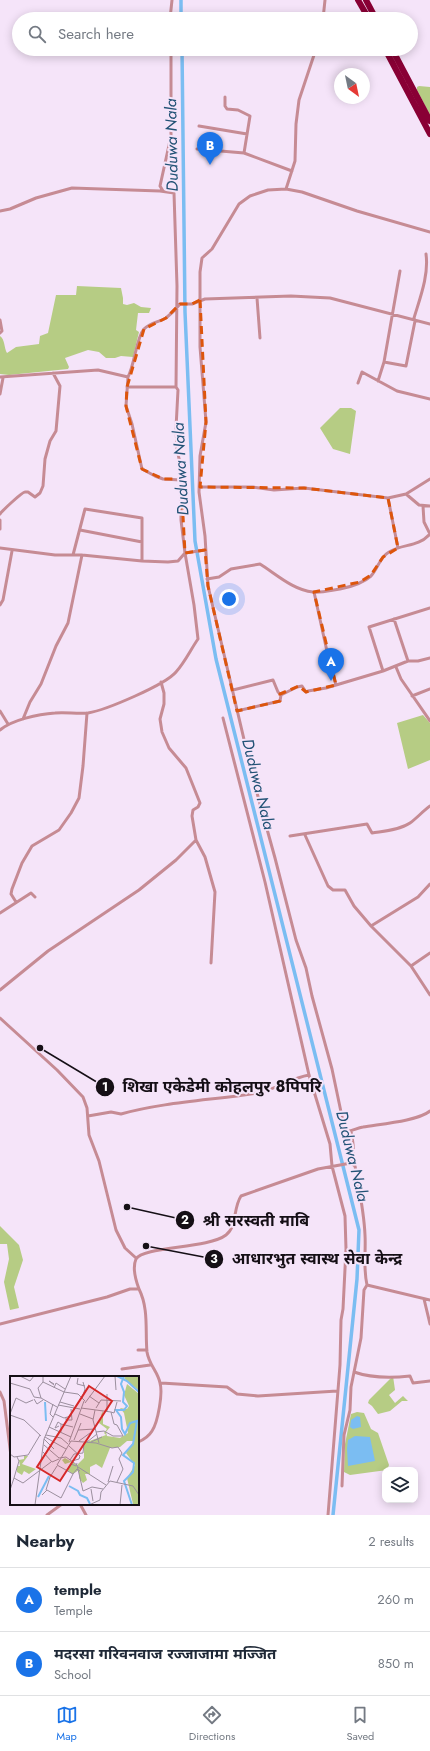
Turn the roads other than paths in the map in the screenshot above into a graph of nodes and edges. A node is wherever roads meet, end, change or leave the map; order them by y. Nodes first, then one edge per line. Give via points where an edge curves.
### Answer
1 (172, 0) edge
2 (325, 0) edge
3 (358, 0) edge
4 (366, 0) edge
5 (171, 12) edge
6 (324, 12) edge
7 (365, 12) edge
8 (372, 12) edge
9 (171, 56) edge
10 (314, 56) edge
11 (389, 56) edge
12 (396, 56) edge
13 (225, 97) dead end
14 (430, 121) edge
15 (199, 126) dead end
16 (248, 134) junction
17 (430, 134) edge
18 (197, 149) dead end
19 (244, 153) junction
20 (292, 171) junction
21 (286, 189) junction
22 (163, 191) junction
23 (0, 210) edge
24 (430, 232) edge
25 (426, 254) dead end
26 (400, 271) dead end
27 (257, 298) junction
28 (200, 300) junction
29 (175, 309) junction
30 (393, 314) junction
31 (0, 320) edge
32 (414, 320) junction
33 (430, 324) edge
34 (0, 333) edge
35 (260, 338) dead end
36 (384, 362) junction
37 (54, 373) junction
38 (128, 377) junction
39 (1, 378) edge
40 (378, 381) junction
41 (358, 383) dead end
42 (127, 387) junction
43 (176, 387) junction
44 (0, 394) edge
45 (430, 400) edge
46 (430, 479) edge
47 (181, 480) junction
48 (200, 487) junction
49 (406, 494) junction
50 (388, 498) junction
51 (423, 506) junction
52 (430, 506) edge
53 (0, 514) edge
54 (0, 520) edge
55 (0, 529) edge
56 (80, 530) junction
57 (430, 534) edge
58 (142, 542) junction
59 (0, 548) edge
60 (398, 548) junction
61 (205, 550) junction
62 (12, 551) junction
63 (185, 553) junction
64 (74, 555) junction
65 (82, 555) junction
66 (142, 561) junction
67 (207, 579) junction
68 (314, 592) junction
69 (0, 605) edge
70 (430, 608) edge
71 (394, 619) junction
72 (430, 658) edge
73 (408, 661) junction
74 (396, 667) junction
75 (383, 671) junction
76 (161, 682) junction
77 (336, 685) junction
78 (430, 689) edge
79 (233, 690) junction
80 (281, 695) junction
81 (412, 696) junction
82 (0, 711) edge
83 (237, 711) junction
84 (87, 713) junction
85 (223, 718) dead end
86 (23, 719) junction
87 (430, 721) edge
88 (8, 724) junction
89 (0, 730) edge
90 (430, 806) edge
91 (305, 835) junction
92 (290, 836) dead end
93 (196, 840) junction
94 (430, 884) edge
95 (35, 897) dead end
96 (16, 902) junction
97 (0, 913) edge
98 (371, 926) junction
99 (430, 953) edge
100 (211, 963) dead end
101 (411, 966) junction
102 (0, 990) edge
103 (430, 996) edge
104 (0, 1018) edge
105 (309, 1075) junction
106 (430, 1111) edge
107 (88, 1116) junction
108 (351, 1132) junction
109 (351, 1163) junction
110 (334, 1166) junction
111 (136, 1258) junction
112 (367, 1285) junction
113 (139, 1289) junction
114 (424, 1299) junction
115 (430, 1300) edge
116 (0, 1324) edge
117 (430, 1324) edge
118 (138, 1350) dead end
119 (147, 1350) junction
120 (150, 1365) junction
121 (122, 1369) dead end
122 (354, 1372) junction
123 (430, 1381) edge
124 (161, 1383) junction
125 (337, 1391) junction
126 (0, 1392) edge
127 (139, 1441) edge
128 (10, 1448) edge
129 (342, 1486) dead end
130 (61, 1505) edge
131 (81, 1505) edge
132 (47, 1515) edge
133 (86, 1515) edge
134 (328, 1515) edge

1 - 5 street
2 - 6 street
3 - 7 highway
4 - 8 highway
9 - 22 street via 171,136 160,186
10 - 20 street via 298,100 295,161
11 - 17 highway
12 - 14 highway
13 - 16 street via 227,109 238,110 250,116
15 - 16 street
16 - 19 street
18 - 19 street
19 - 20 street
20 - 21 street
21 - 24 street
21 - 28 street via 258,193 239,204 212,249 202,258
22 - 23 street via 72,188
22 - 29 street via 174,193 177,286
25 - 32 street via 428,262
26 - 30 street
27 - 28 street
27 - 30 street via 330,298
27 - 35 street
28 - 29 street via 192,304 180,304
28 - 48 street via 200,347 206,422 200,456
29 - 38 street via 166,318 144,329 134,366
29 - 43 street
30 - 32 street
30 - 36 street
31 - 34 street
32 - 33 street
32 - 36 street via 406,366
36 - 40 street
37 - 38 street via 98,370
37 - 39 street
37 - 53 street via 60,386 60,395 56,431 45,459 43,486 35,497 28,492 23,493 1,510
38 - 42 street
39 - 44 street
40 - 41 street via 362,372
40 - 45 street via 397,391
42 - 43 street
42 - 47 street via 126,406 142,469 162,479
43 - 47 street via 177,449
46 - 49 street
47 - 63 street via 180,501
48 - 50 street via 253,487 274,490 304,488
48 - 61 street
49 - 50 street
49 - 51 street via 418,505
50 - 60 street
51 - 52 street
51 - 57 street via 424,522
54 - 55 street
56 - 58 street
56 - 58 street via 85,509 142,518
56 - 64 street
57 - 60 street via 423,542
58 - 66 street
59 - 62 street
60 - 68 street via 383,557 371,575 360,582 345,588
61 - 63 street
61 - 67 street
62 - 64 street
62 - 69 street via 4,600
63 - 66 street via 178,561
63 - 76 street via 198,638 176,672
64 - 65 street
65 - 66 street
65 - 86 street via 68,623
67 - 68 street via 219,577 231,569 260,564 292,585
67 - 79 street
68 - 77 street
70 - 71 street
71 - 73 street
71 - 75 street via 369,627
72 - 73 street
73 - 74 street
74 - 75 street
74 - 81 street
75 - 77 street
76 - 84 street via 122,702
76 - 93 street via 164,693 160,719 162,732 169,748 186,768 200,802 193,810 192,816
77 - 80 street via 306,692 302,686
78 - 81 street
79 - 80 street via 273,680
79 - 83 street
80 - 83 street via 280,701
81 - 87 street
82 - 88 street
83 - 108 street via 332,1069 345,1131
84 - 86 street via 54,713
84 - 96 street via 79,798 59,830 32,846 12,889 11,894
85 - 105 street via 265,882
86 - 88 street
88 - 89 street
90 - 91 street via 411,822 394,829 372,833 367,824
91 - 92 street
91 - 98 street via 328,886 333,890 345,890 354,906
93 - 100 street via 205,857 215,892
93 - 102 street via 139,890 48,951
94 - 98 street via 418,897
95 - 96 street via 31,893
96 - 97 street
98 - 101 street
99 - 101 street
101 - 103 street
104 - 107 street via 57,1070 82,1097
105 - 107 street via 257,1093 121,1114 111,1112
105 - 110 street
106 - 108 street
107 - 111 street via 89,1135 99,1161 116,1230 125,1248
108 - 109 street
109 - 110 street
109 - 112 street via 355,1166 363,1211 366,1240 364,1273
110 - 111 street via 318,1169 241,1196 232,1230 222,1238 196,1245 150,1251
110 - 125 street via 346,1226
111 - 113 street via 134,1266
112 - 114 street
112 - 122 street via 364,1290 361,1338
113 - 116 street via 130,1289
113 - 119 street via 146,1311
114 - 115 street
114 - 117 street
118 - 119 street
119 - 120 street
120 - 121 street
120 - 124 street
122 - 123 street via 395,1377 410,1376 413,1383
122 - 129 street via 350,1410 344,1435
124 - 125 street via 227,1387 237,1394 258,1396
124 - 127 street via 160,1405 154,1428
125 - 134 street
126 - 128 street via 4,1401
130 - 132 street
131 - 133 street

